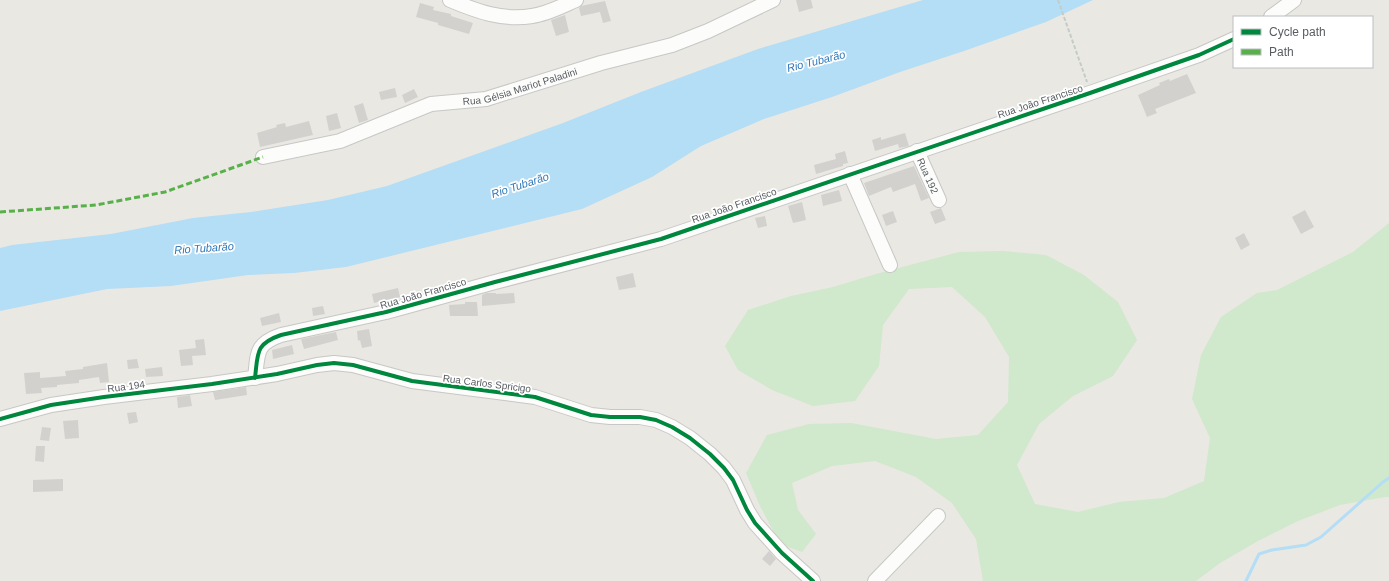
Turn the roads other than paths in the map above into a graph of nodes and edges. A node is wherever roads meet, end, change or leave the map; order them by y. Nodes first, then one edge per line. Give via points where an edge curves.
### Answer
1 (450, 0) edge
2 (576, 0) edge
3 (773, 0) edge
4 (1294, 0) edge
5 (1272, 16) edge
6 (1233, 39) edge
7 (917, 151) junction
8 (263, 157) dead end
9 (850, 174) junction
10 (939, 200) dead end
11 (890, 265) dead end
12 (255, 378) junction
13 (0, 419) edge
14 (938, 516) dead end
15 (813, 581) edge
16 (875, 581) edge

1 - 2 street via 499,17 515,18 545,13
3 - 8 street, Rua Gélsia Mariot Paladini via 672,45 600,63 486,99 432,104 340,141
4 - 5 street
6 - 7 street, Rua João Francisco via 1090,93
7 - 9 street, Rua João Francisco
7 - 10 street, Rua 192
9 - 11 street
9 - 12 street, Rua João Francisco via 635,247 386,312 281,335 262,345 258,352
12 - 13 street, Rua 194 via 51,405
12 - 15 street, Rua Carlos Spricigo via 334,363 412,381 535,397 591,415 656,420 690,438 724,468 756,523 782,553
14 - 16 street

